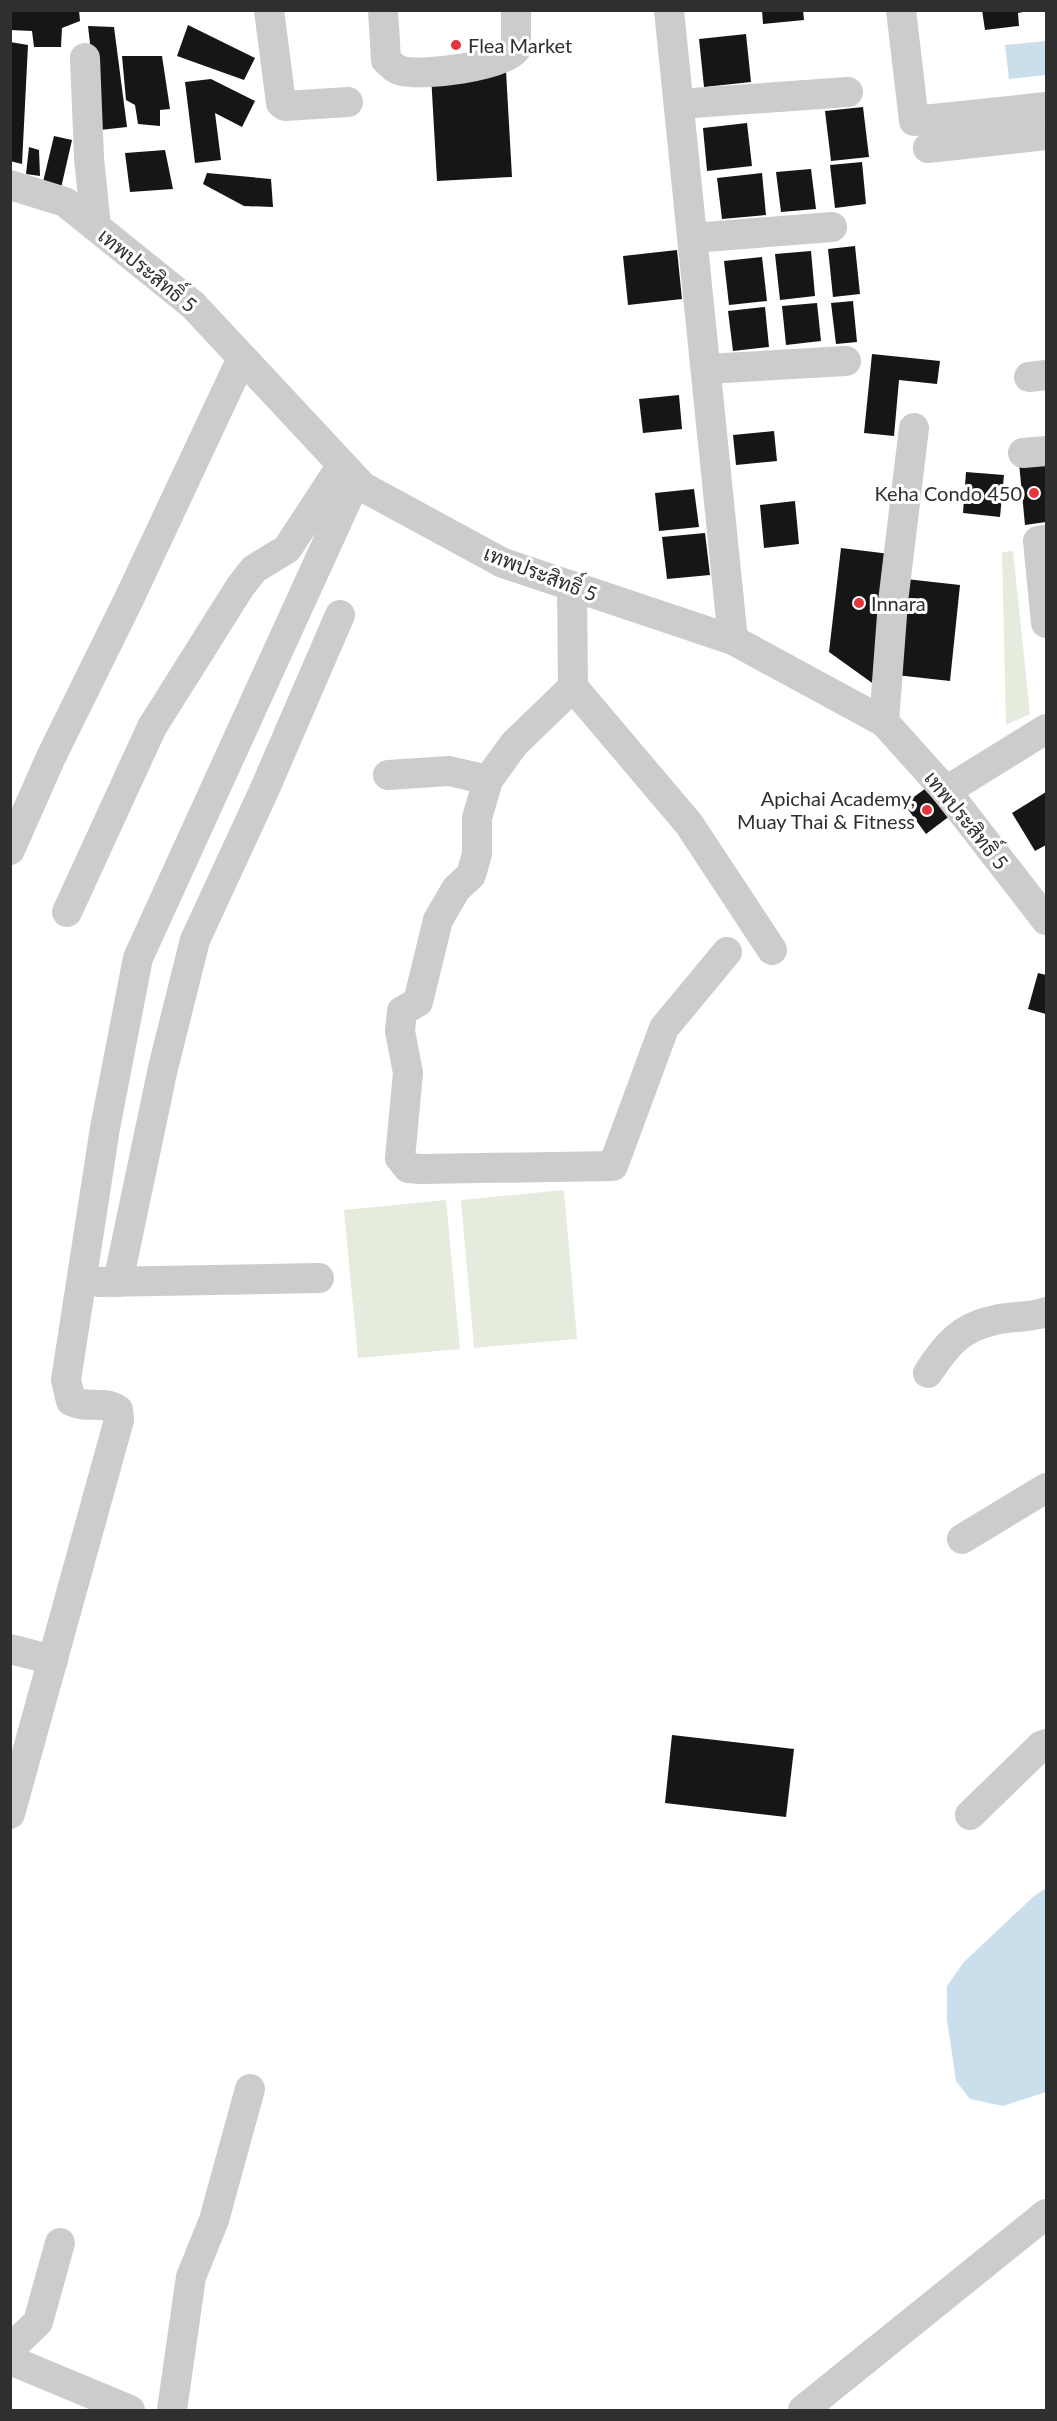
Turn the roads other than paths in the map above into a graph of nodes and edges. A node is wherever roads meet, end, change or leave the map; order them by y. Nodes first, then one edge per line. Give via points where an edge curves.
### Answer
1 (269, 10) edge
2 (383, 10) edge
3 (516, 10) edge
4 (669, 10) edge
5 (901, 10) edge
6 (85, 58) dead end
7 (848, 92) dead end
8 (348, 102) dead end
9 (679, 104) junction
10 (1047, 106) edge
11 (1047, 135) edge
12 (928, 148) dead end
13 (10, 185) edge
14 (96, 227) junction
15 (832, 227) dead end
16 (693, 238) junction
17 (242, 357) junction
18 (846, 361) dead end
19 (707, 369) junction
20 (914, 428) dead end
21 (349, 472) junction
22 (1047, 540) edge
23 (572, 586) junction
24 (340, 615) dead end
25 (1047, 623) edge
26 (733, 640) junction
27 (573, 687) junction
28 (884, 723) junction
29 (1047, 729) edge
30 (388, 776) dead end
31 (488, 780) junction
32 (946, 791) junction
33 (10, 850) edge
34 (67, 912) dead end
35 (1045, 916) edge
36 (772, 950) dead end
37 (727, 952) dead end
38 (319, 1278) dead end
39 (118, 1281) junction
40 (81, 1282) junction
41 (1047, 1312) edge
42 (928, 1373) dead end
43 (1047, 1488) edge
44 (962, 1539) dead end
45 (10, 1648) edge
46 (53, 1660) junction
47 (1047, 1744) edge
48 (10, 1814) edge
49 (970, 1815) dead end
50 (250, 2089) dead end
51 (1047, 2214) edge
52 (60, 2243) dead end
53 (10, 2349) edge
54 (10, 2360) edge
55 (130, 2410) edge
56 (172, 2410) edge
57 (803, 2410) edge

1 - 8 street via 281,103 285,106
2 - 3 street via 386,60 403,71 473,68 503,60 516,49
4 - 9 street
5 - 10 street via 915,121
6 - 14 street
7 - 9 street
9 - 16 street
11 - 12 street
13 - 14 street, เทพประสิทธิ์ 5 via 65,202
14 - 17 street, เทพประสิทธิ์ 5 via 194,305
15 - 16 street
16 - 19 street
17 - 21 street, เทพประสิทธิ์ 5
17 - 33 street
18 - 19 street
19 - 26 street
20 - 28 street via 893,602
21 - 23 street, เทพประสิทธิ์ 5 via 363,487 503,563
21 - 34 street via 287,549 254,569 240,587 152,727
21 - 40 street via 138,958 105,1128
22 - 25 street via 1038,541
23 - 26 street, เทพประสิทธิ์ 5
23 - 27 street
24 - 39 street via 195,940
26 - 28 street, เทพประสิทธิ์ 5
27 - 31 street via 514,744
27 - 36 street via 689,824
28 - 32 street, เทพประสิทธิ์ 5
29 - 32 street
30 - 31 street via 449,771
31 - 37 street via 477,818 477,854 471,874 456,889 438,920 418,1002 402,1011 400,1031 408,1073 400,1158 408,1168 613,1166 664,1028
32 - 35 street, เทพประสิทธิ์ 5
38 - 39 street
39 - 40 street
40 - 46 street via 66,1380 68,1394 78,1404 112,1406 118,1410 119,1420
41 - 42 street via 970,1328 946,1345
43 - 44 street
45 - 46 street
46 - 48 street
47 - 49 street
50 - 56 street via 214,2220 191,2277
51 - 57 street
52 - 53 street via 38,2322
54 - 55 street

